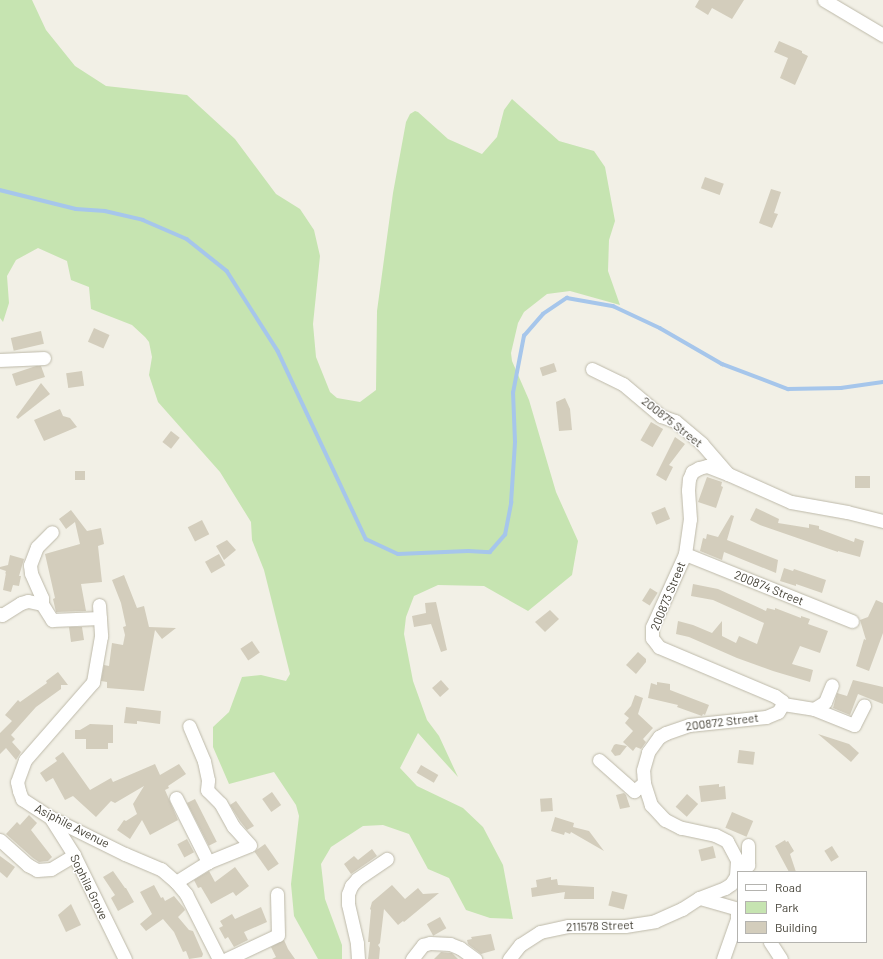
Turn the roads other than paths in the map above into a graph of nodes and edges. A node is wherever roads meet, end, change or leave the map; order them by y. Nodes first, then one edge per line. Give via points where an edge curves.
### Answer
1 (824, 0) edge
2 (883, 35) edge
3 (44, 358) dead end
4 (0, 360) edge
5 (592, 369) dead end
6 (728, 474) junction
7 (883, 521) edge
8 (52, 532) dead end
9 (685, 554) junction
10 (42, 604) junction
11 (1, 615) edge
12 (852, 621) dead end
13 (832, 685) dead end
14 (782, 703) junction
15 (864, 705) dead end
16 (814, 710) junction
17 (189, 726) dead end
18 (599, 760) dead end
19 (644, 782) junction
20 (176, 798) dead end
21 (50, 817) junction
22 (0, 840) edge
23 (748, 845) dead end
24 (74, 855) junction
25 (387, 859) dead end
26 (208, 862) junction
27 (738, 866) junction
28 (176, 882) junction
29 (277, 894) dead end
30 (700, 898) junction
31 (737, 909) edge
32 (737, 919) edge
33 (771, 943) edge
34 (125, 959) edge
35 (219, 959) edge
36 (227, 959) edge
37 (358, 959) edge
38 (412, 959) edge
39 (475, 959) edge
40 (509, 959) edge
41 (723, 959) edge
42 (782, 959) edge

1 - 2 street
3 - 4 street
5 - 6 street, 200875 Street via 623,384 661,416 676,421 702,444
6 - 7 street, 200875 Street via 791,502
6 - 9 street, 200873 Street via 707,466 696,469 690,476 690,529
8 - 10 street via 37,547 30,565
9 - 12 street, 200874 Street
9 - 14 street, 200873 Street via 652,627 652,638 655,643 659,647 775,696
10 - 11 street via 21,603
10 - 21 street, Asiphile Avenue via 52,620 100,612 101,636 93,682 25,760 17,782 22,799
13 - 16 street via 825,702
14 - 16 street
14 - 19 street, 200872 Street via 778,712 766,717 689,725 666,733 648,752 643,770
15 - 16 street via 854,725
17 - 26 street via 204,761 208,780 207,790 220,803 233,826 250,845
18 - 19 street via 634,791
19 - 27 street, 200872 Street via 651,804 661,817 676,826 722,838 736,855
20 - 26 street
21 - 24 street, Sophila Grove
21 - 28 street, Asiphile Avenue via 161,869
22 - 24 street via 37,870 51,869
23 - 27 street via 748,865
24 - 34 street, Sophila Grove
25 - 37 street via 357,879 348,894
26 - 28 street
27 - 30 street, 211578 Street via 734,880 719,892
28 - 35 street, Asiphile Avenue via 196,912
29 - 36 street via 278,935
30 - 31 street
30 - 40 street, 211578 Street via 666,916 640,924 568,926 540,932 520,945
32 - 41 street
33 - 42 street
38 - 39 street via 423,946 430,943 450,944

